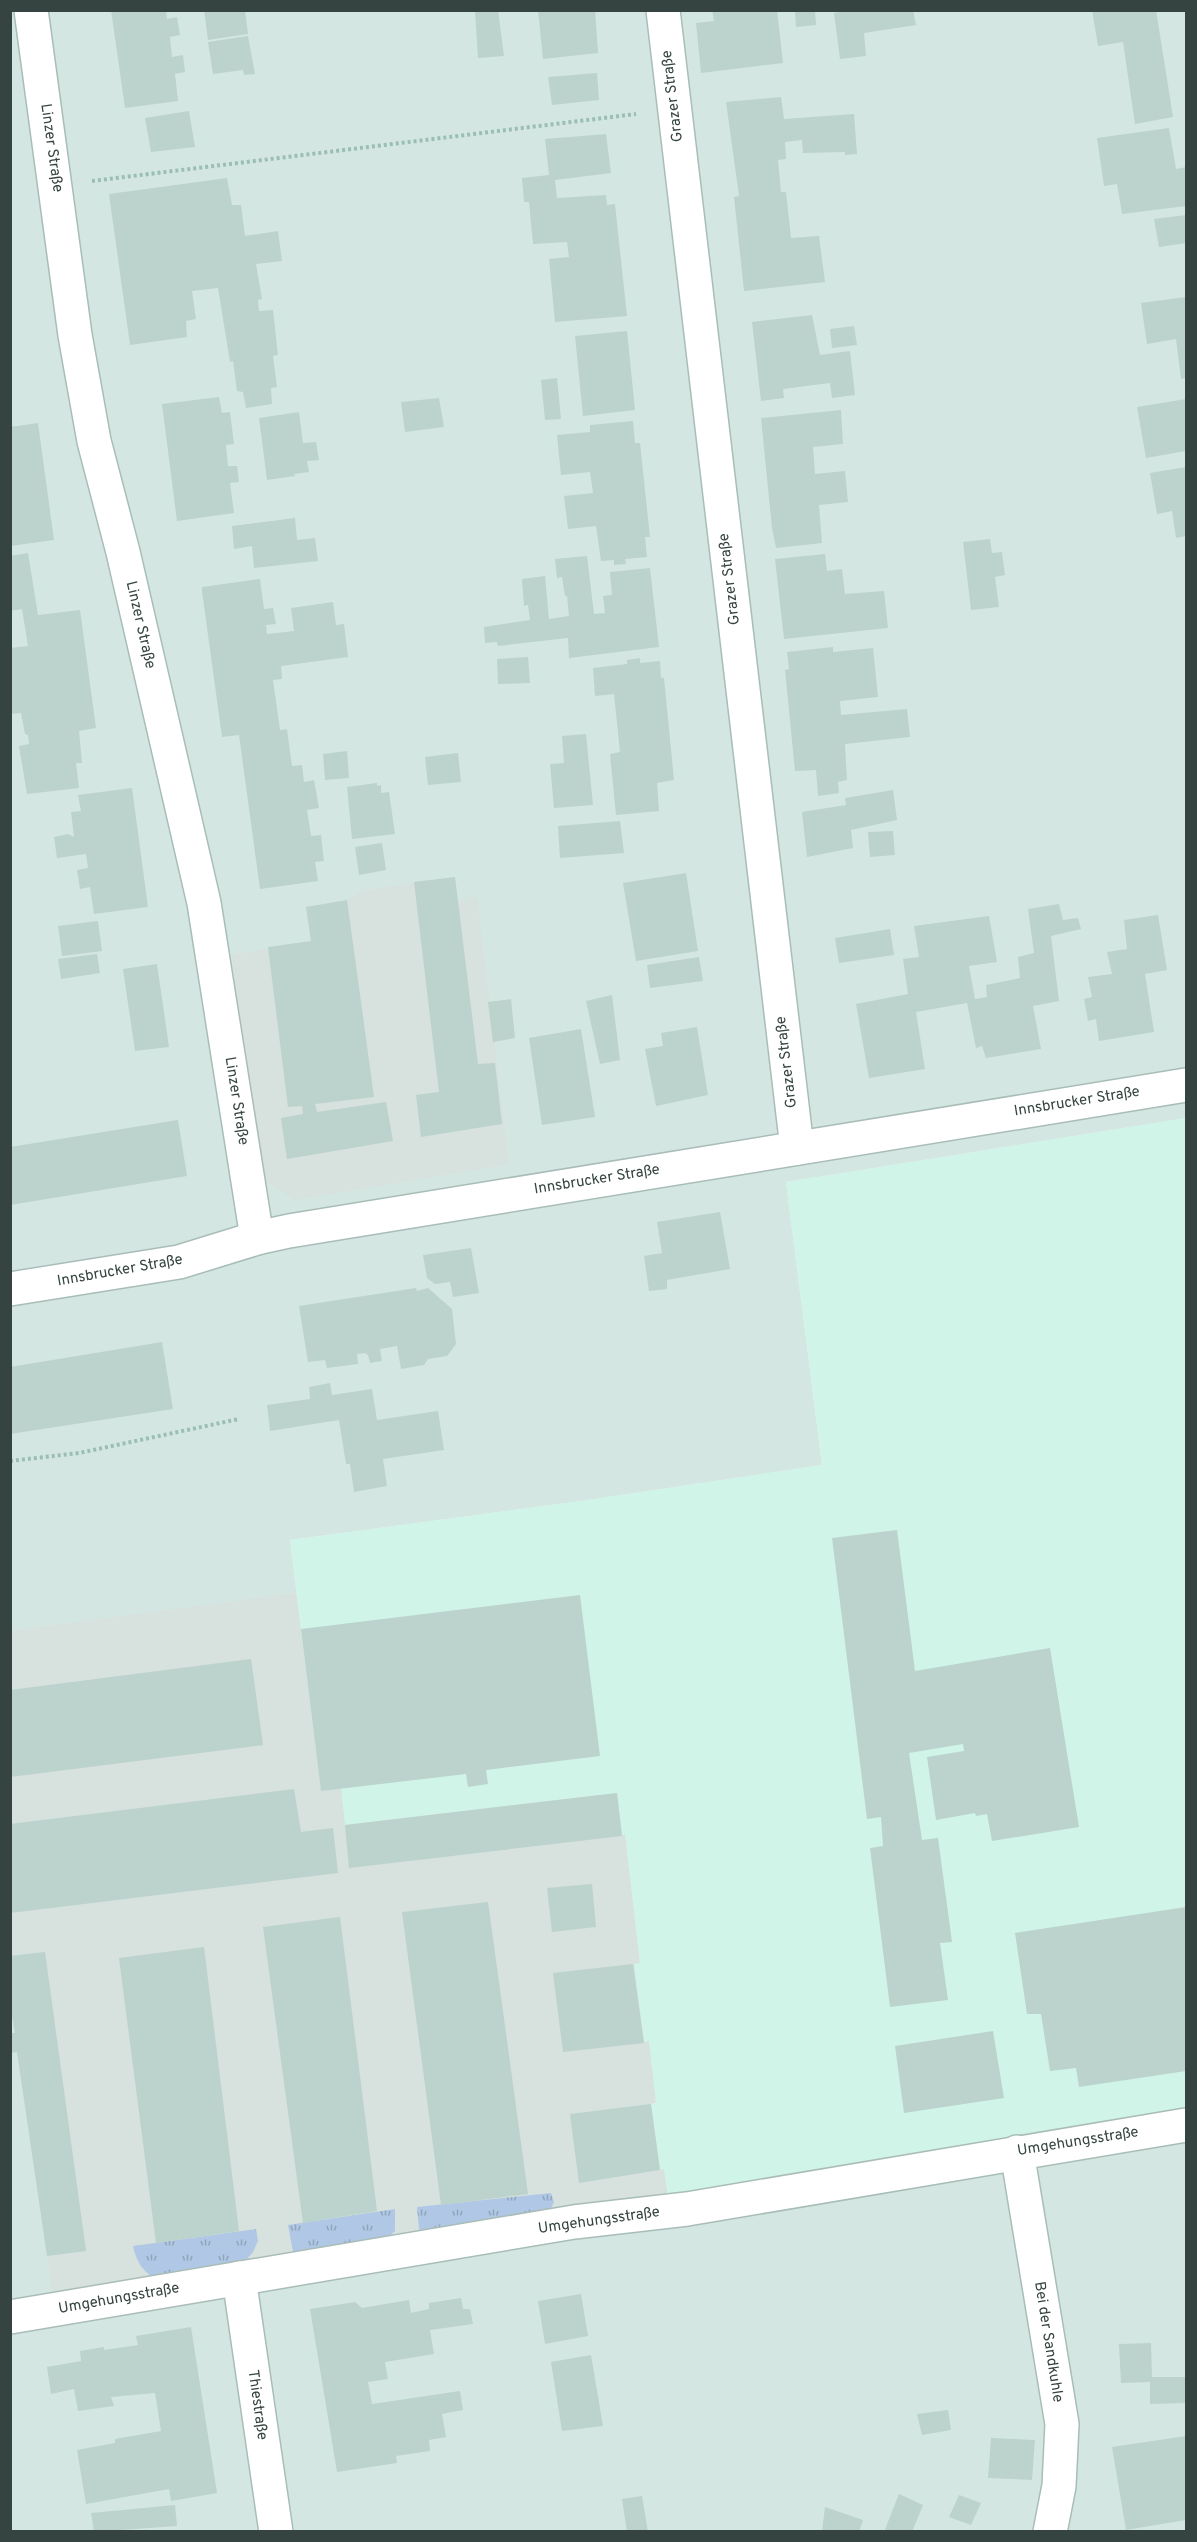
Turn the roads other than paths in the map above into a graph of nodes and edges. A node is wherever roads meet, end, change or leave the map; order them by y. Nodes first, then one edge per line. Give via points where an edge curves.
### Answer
1 (31, 10) edge
2 (663, 10) edge
3 (1186, 1084) edge
4 (797, 1148) junction
5 (257, 1238) junction
6 (10, 1289) edge
7 (1186, 2124) edge
8 (1017, 2152) junction
9 (239, 2278) junction
10 (10, 2317) edge
11 (276, 2532) edge
12 (1050, 2532) edge

1 - 5 street, Linzer Straße via 75,335 94,441 204,903
2 - 4 street, Grazer Straße
3 - 4 street, Innsbrucker Straße
4 - 5 street, Innsbrucker Straße
5 - 6 street, Innsbrucker Straße via 179,1262
7 - 8 street, Umgehungsstraße
8 - 9 street, Umgehungsstraße via 687,2209 584,2221
8 - 12 street, Bei der Sandkuhle via 1062,2424 1059,2486
9 - 10 street, Umgehungsstraße
9 - 11 street, Thiestraße

